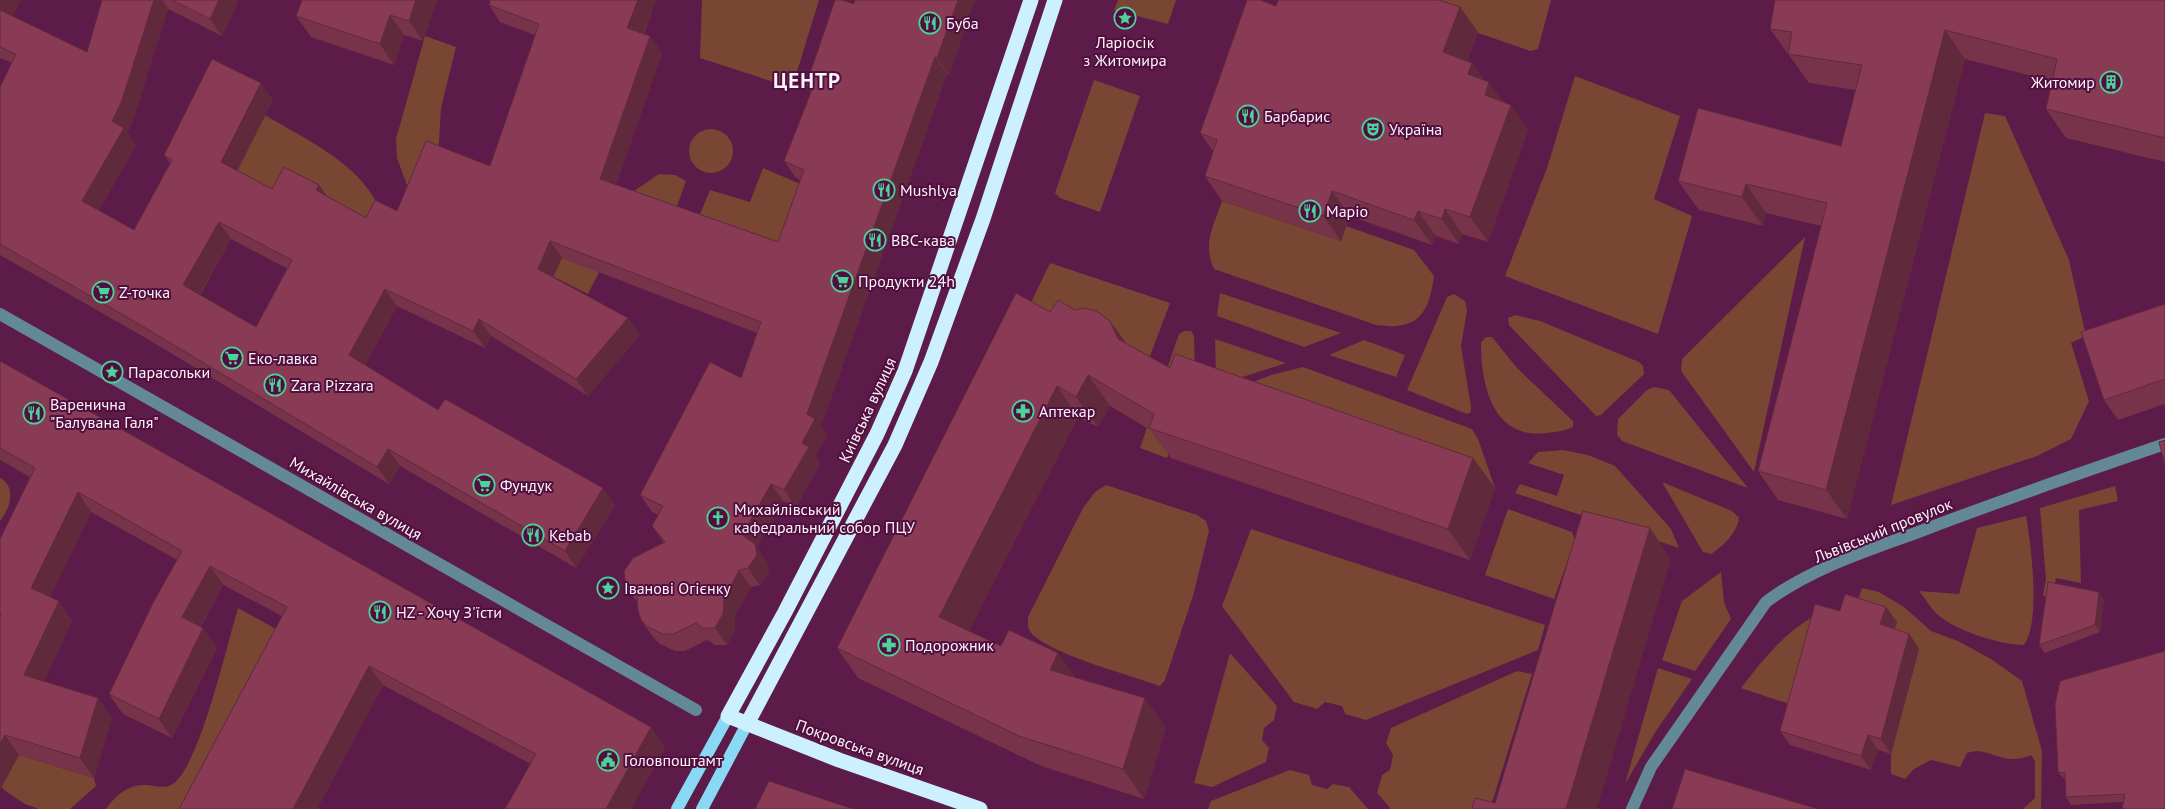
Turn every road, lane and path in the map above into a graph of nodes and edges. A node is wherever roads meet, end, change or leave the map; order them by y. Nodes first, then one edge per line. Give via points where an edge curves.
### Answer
1 (1031, 0) edge
2 (1055, 0) edge
3 (0, 314) edge
4 (2165, 444) edge
5 (696, 710) dead end
6 (728, 716) junction
7 (747, 724) junction
8 (677, 809) edge
9 (702, 809) edge
10 (980, 809) edge
11 (1632, 809) edge

1 - 6 highway, Київська вулиця via 905,371 864,460
2 - 7 highway via 983,219 931,362 895,445
3 - 5 street, Михайлівська вулиця
4 - 11 street, Львівський провулок via 2029,490 1853,556 1780,592 1766,602 1651,766
6 - 7 highway, Покровська вулиця
6 - 8 main road, Київська вулиця
7 - 9 main road
7 - 10 highway, Покровська вулиця

